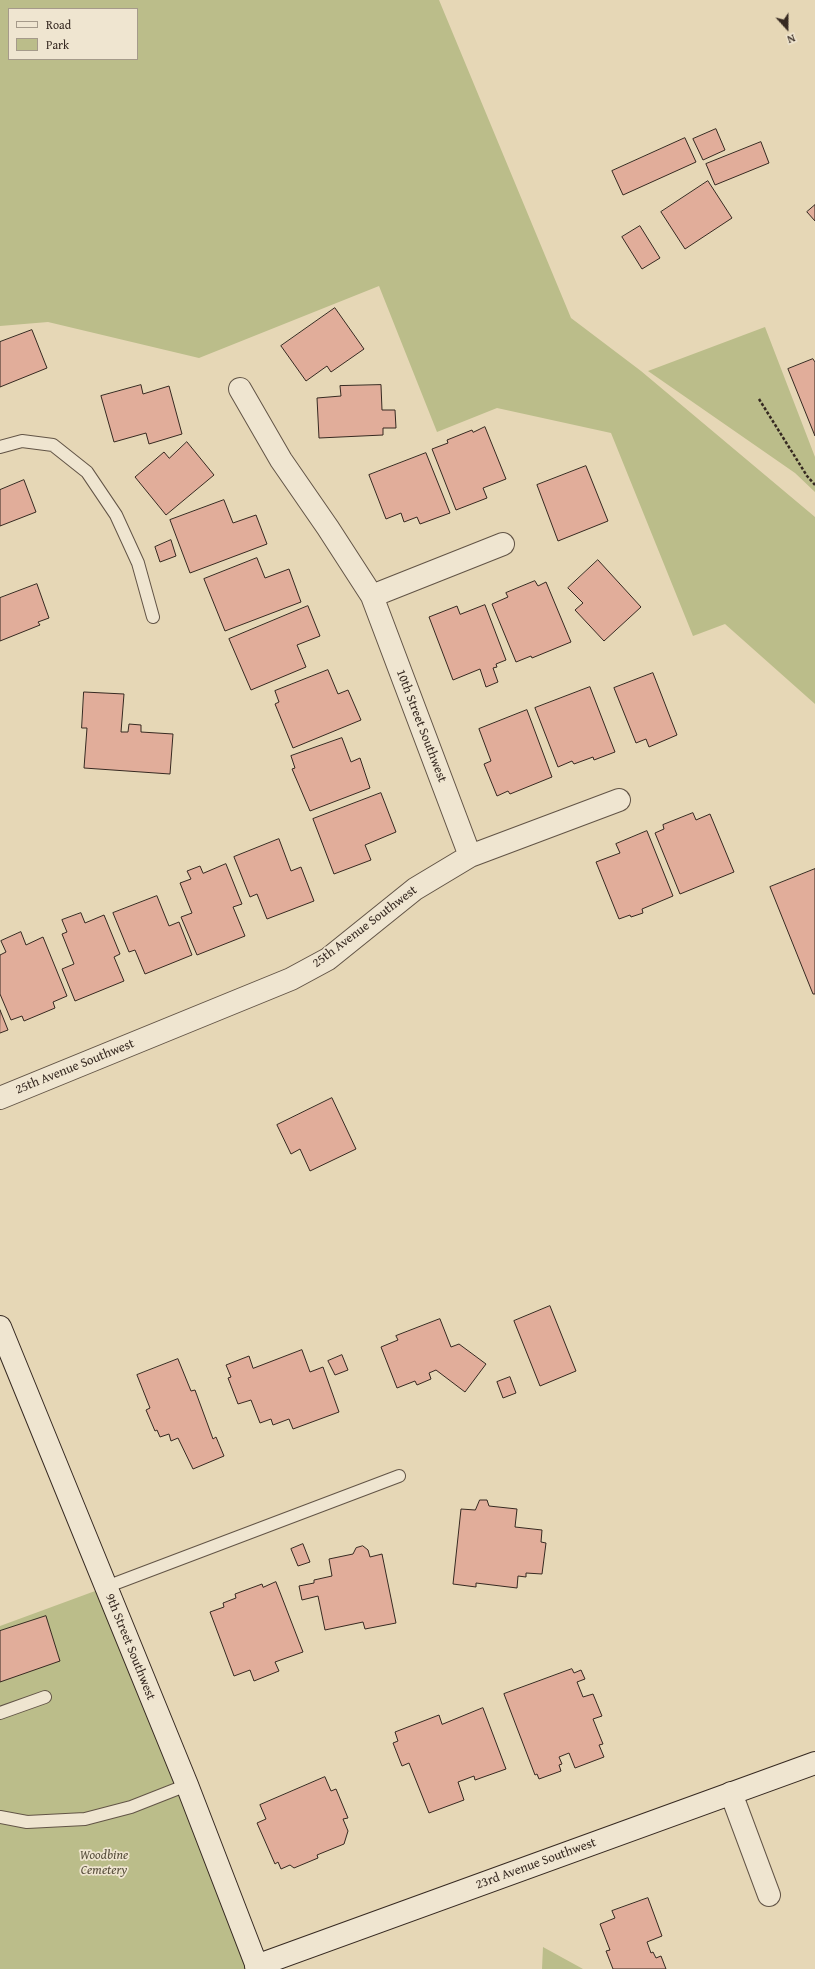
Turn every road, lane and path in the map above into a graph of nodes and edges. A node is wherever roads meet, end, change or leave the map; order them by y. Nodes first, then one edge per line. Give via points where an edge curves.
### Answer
1 (240, 389) dead end
2 (759, 399) dead end
3 (0, 447) edge
4 (815, 485) edge
5 (503, 544) dead end
6 (372, 596) junction
7 (153, 617) dead end
8 (619, 800) dead end
9 (470, 856) junction
10 (0, 1098) edge
11 (0, 1327) edge
12 (399, 1476) dead end
13 (106, 1587) junction
14 (44, 1697) dead end
15 (0, 1714) edge
16 (815, 1762) edge
17 (187, 1785) junction
18 (731, 1793) junction
19 (0, 1817) edge
20 (769, 1895) dead end
21 (257, 1967) edge

1 - 6 street, 10th Street Southwest via 281,460
2 - 4 path
3 - 7 lane via 22,441 53,445 87,472 116,515 138,563
5 - 6 street
6 - 9 street, 10th Street Southwest
8 - 9 street, 25th Avenue Southwest
9 - 10 street, 25th Avenue Southwest via 415,889 328,959 291,979
11 - 13 street, 9th Street Southwest
12 - 13 lane
13 - 17 street, 9th Street Southwest
14 - 15 lane
16 - 18 street, 23rd Avenue Southwest
17 - 19 lane via 132,1807 85,1819 27,1822
17 - 21 street, 9th Street Southwest
18 - 20 street
18 - 21 street, 23rd Avenue Southwest

